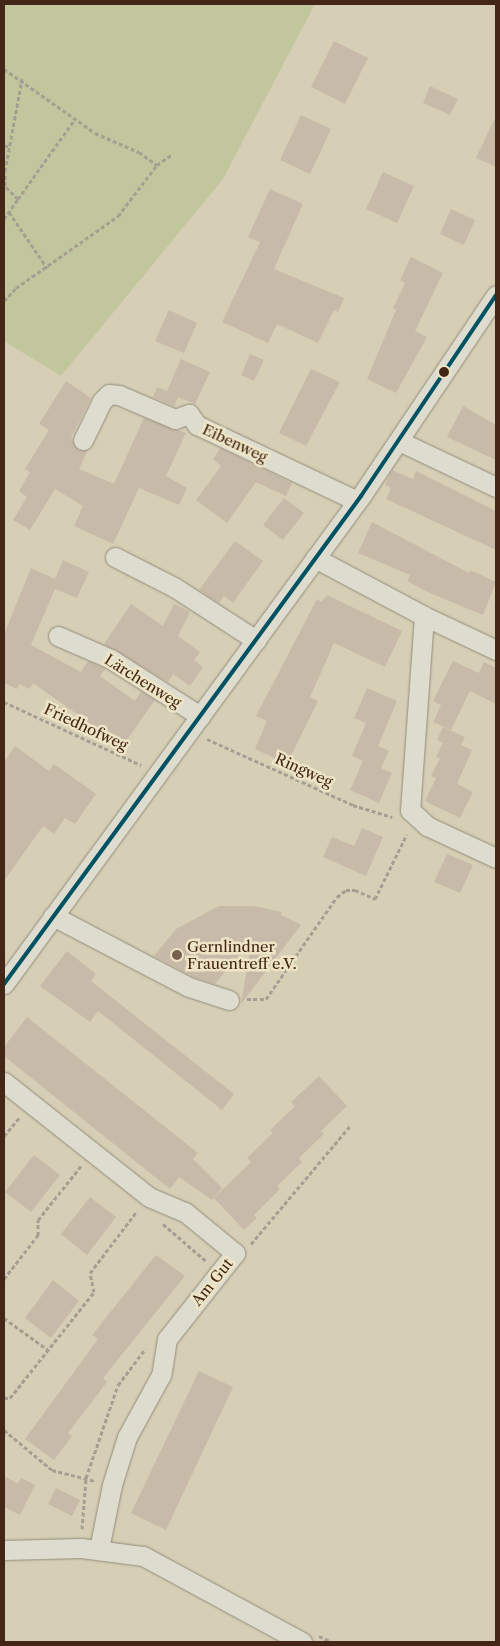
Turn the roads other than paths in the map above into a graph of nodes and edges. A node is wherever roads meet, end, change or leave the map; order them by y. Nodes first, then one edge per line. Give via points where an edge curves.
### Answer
1 (496, 295) edge
2 (83, 440) dead end
3 (399, 440) junction
4 (496, 487) edge
5 (357, 500) junction
6 (115, 557) dead end
7 (315, 558) junction
8 (424, 616) junction
9 (58, 636) dead end
10 (256, 640) junction
11 (496, 650) edge
12 (195, 723) junction
13 (496, 858) edge
14 (53, 916) junction
15 (4, 984) edge
16 (228, 1000) road end
17 (4, 1082) edge
18 (99, 1549) junction
19 (4, 1550) edge
20 (302, 1642) edge

1 - 3 street
2 - 5 street, Eibenweg via 102,401 109,394 119,395 175,419 189,414 197,425
3 - 4 street
3 - 5 street
5 - 7 street
6 - 10 street via 174,587
7 - 8 street
7 - 10 street
8 - 11 street
8 - 13 street via 410,810 427,826
9 - 12 street, Lärchenweg via 112,659
10 - 12 street
12 - 14 street
14 - 15 street
14 - 16 street via 189,987
17 - 18 street, Am Gut via 149,1197 185,1212 235,1254 167,1339 161,1375 127,1437 112,1485
18 - 19 street
18 - 20 street via 143,1556

